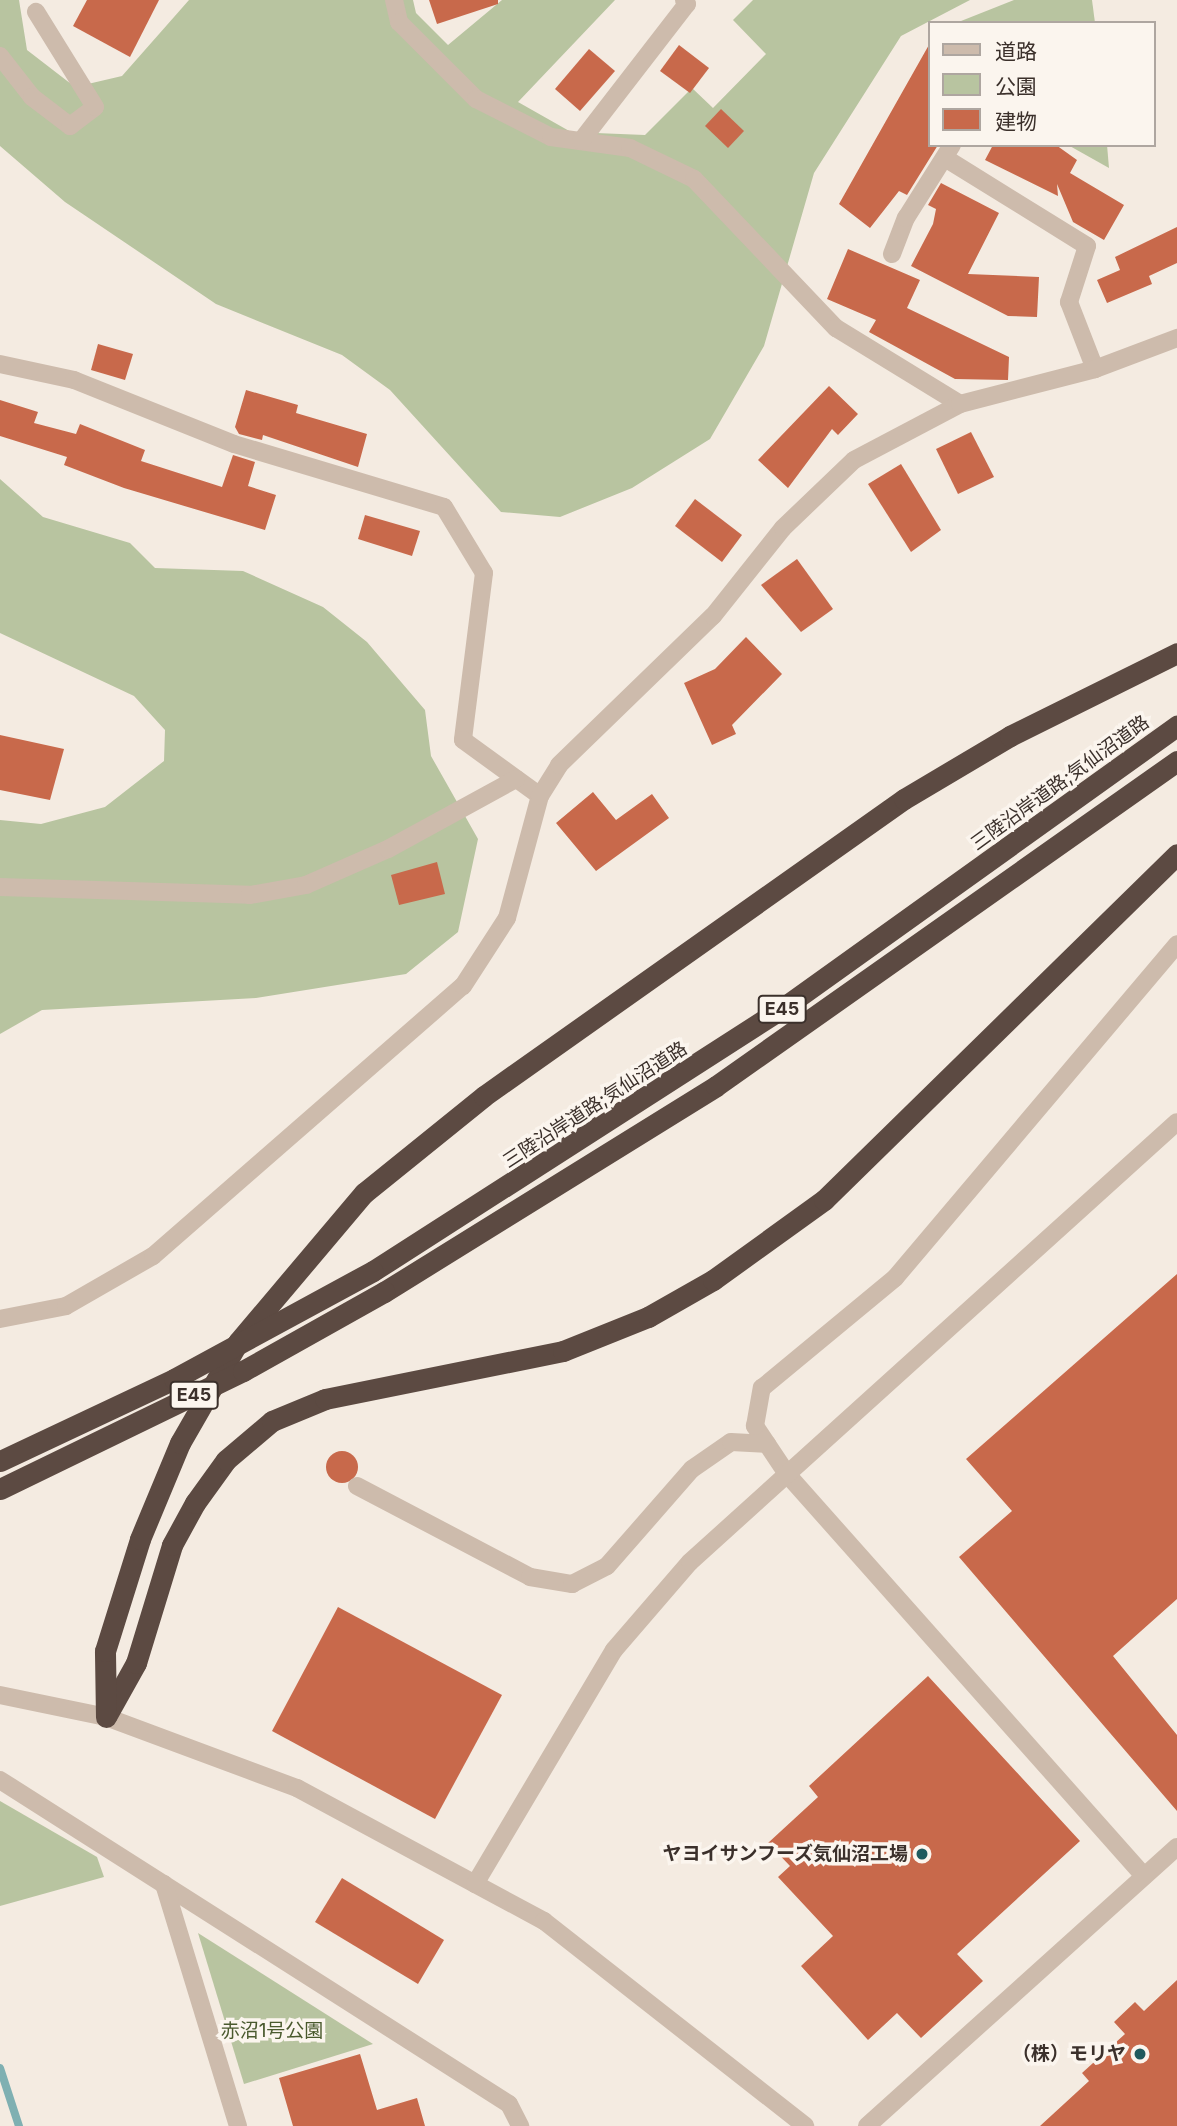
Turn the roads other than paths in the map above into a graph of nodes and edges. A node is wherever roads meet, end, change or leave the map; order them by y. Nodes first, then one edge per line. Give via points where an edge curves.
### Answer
1 (394, 0) edge
2 (684, 0) edge
3 (36, 12) dead end
4 (0, 56) edge
5 (581, 141) junction
6 (948, 152) edge
7 (892, 254) dead end
8 (1177, 338) edge
9 (0, 364) edge
10 (1095, 369) junction
11 (960, 404) junction
12 (1177, 653) edge
13 (1177, 726) edge
14 (1177, 761) edge
15 (516, 779) junction
16 (540, 796) junction
17 (1177, 854) edge
18 (0, 887) edge
19 (1177, 944) edge
20 (1177, 1122) edge
21 (0, 1319) edge
22 (767, 1444) junction
23 (0, 1461) edge
24 (787, 1474) junction
25 (357, 1486) dead end
26 (0, 1489) edge
27 (0, 1695) edge
28 (106, 1717) junction
29 (0, 1780) edge
30 (1177, 1847) edge
31 (1144, 1876) junction
32 (164, 1884) junction
33 (475, 1884) junction
34 (238, 2126) edge
35 (520, 2126) edge
36 (805, 2126) edge
37 (867, 2126) edge

1 - 5 street via 399,22 476,99 551,137
2 - 5 street via 687,4
3 - 4 street via 95,107 70,126 32,97
5 - 11 street via 630,148 694,179 836,328
6 - 7 street via 906,218
6 - 10 street via 1087,246 1069,302
8 - 10 street
9 - 15 street via 74,380 234,444 444,507 484,573 463,740
10 - 11 street
11 - 16 street via 854,460 820,489 713,616 580,742
12 - 28 highway via 1021,730 904,799 484,1096 364,1193 237,1342 180,1443 140,1539 105,1651
13 - 23 highway, 三陸沿岸道路;気仙沼道路 / E45, bridge via 744,1035 373,1271 174,1379
14 - 26 highway, E45, bridge via 716,1086 384,1293 243,1371
15 - 16 street
15 - 18 street via 400,843 306,885 250,895
16 - 21 street via 507,918 463,986 153,1256 66,1306
17 - 28 highway via 824,1200 713,1280 648,1317 563,1351 325,1399 272,1421 226,1460 195,1503 172,1545 136,1663
19 - 22 street via 895,1278 762,1388 755,1426
20 - 24 street
22 - 24 street
22 - 25 street via 731,1442 692,1469 607,1566 572,1584 530,1577
24 - 31 street
24 - 33 street via 690,1562 614,1650
27 - 28 street
28 - 33 street via 296,1788
29 - 32 street
30 - 31 street
31 - 37 street
32 - 34 street
32 - 35 street via 509,2104
33 - 36 street via 544,1921

